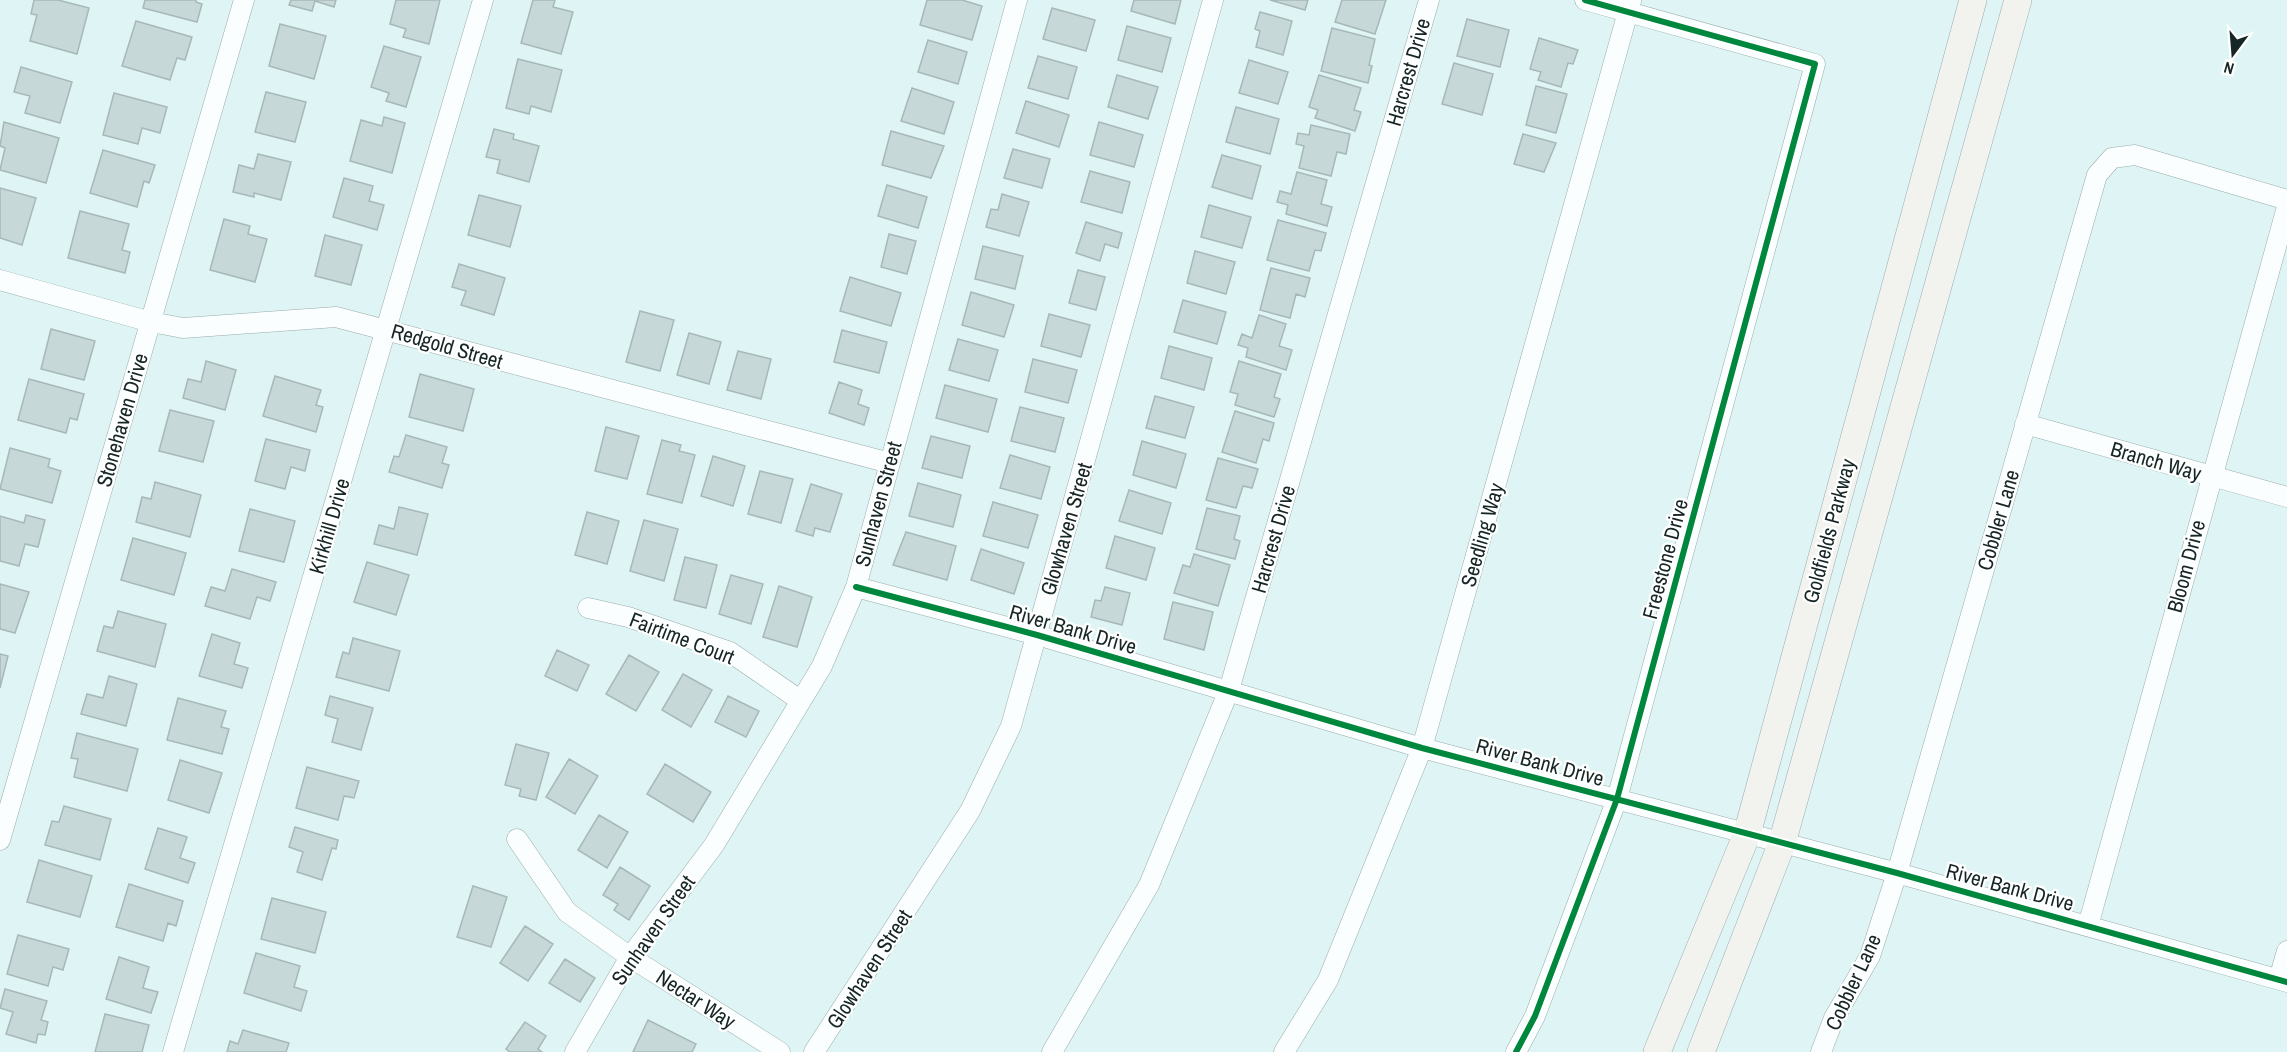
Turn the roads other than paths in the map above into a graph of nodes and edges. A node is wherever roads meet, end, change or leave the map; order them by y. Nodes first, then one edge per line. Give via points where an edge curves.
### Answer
1 (244, 0) edge
2 (483, 0) edge
3 (1017, 0) edge
4 (1213, 0) edge
5 (1429, 0) edge
6 (1585, 0) edge
7 (1973, 0) edge
8 (2018, 0) edge
9 (1630, 6) edge
10 (2287, 200) edge
11 (2287, 207) edge
12 (0, 280) edge
13 (151, 322) junction
14 (387, 329) junction
15 (2025, 424) junction
16 (890, 464) junction
17 (2211, 476) junction
18 (2287, 497) edge
19 (856, 587) junction
20 (588, 608) dead end
21 (1037, 635) junction
22 (1229, 690) junction
23 (801, 701) junction
24 (1422, 748) junction
25 (1617, 800) junction
26 (1747, 834) junction
27 (517, 839) dead end
28 (0, 840) edge
29 (1782, 843) junction
30 (1897, 873) junction
31 (2088, 926) junction
32 (2287, 951) edge
33 (630, 957) junction
34 (2283, 980) edge
35 (173, 1052) edge
36 (574, 1052) edge
37 (780, 1052) edge
38 (814, 1052) edge
39 (1052, 1052) edge
40 (1284, 1052) edge
41 (1516, 1052) edge
42 (1657, 1052) edge
43 (1701, 1052) edge
44 (1821, 1052) edge

1 - 13 street, Stonehaven Drive
2 - 14 street, Kirkhill Drive
3 - 16 street, Sunhaven Street
4 - 21 street, Glowhaven Street
5 - 22 street, Harcrest Drive
6 - 9 street
7 - 26 main road, Goldfields Parkway
8 - 29 main road, Goldfields Parkway
9 - 24 street, Seedling Way
9 - 25 street, Freestone Drive via 1815,64
10 - 15 street, Cobbler Lane via 2135,155 2112,158 2097,175 2089,196
11 - 17 street, Bloom Drive
12 - 13 street, Redgold Street
13 - 14 street, Redgold Street via 183,328 336,316
13 - 28 street, Stonehaven Drive
14 - 16 street, Redgold Street
14 - 35 street, Kirkhill Drive
15 - 17 street, Branch Way
15 - 30 street, Cobbler Lane
16 - 19 street, Sunhaven Street
17 - 18 street, Branch Way
17 - 31 street, Bloom Drive
19 - 21 street, River Bank Drive
19 - 23 street, Sunhaven Street via 822,666
20 - 23 street, Fairtime Court via 628,617 730,652
21 - 22 street, River Bank Drive
21 - 38 street, Glowhaven Street via 1011,726 970,811
22 - 24 street, River Bank Drive
22 - 39 street, Harcrest Drive via 1149,885
23 - 33 street, Sunhaven Street via 714,845
24 - 25 street, River Bank Drive
24 - 40 street, Seedling Way via 1328,981
25 - 26 street, River Bank Drive
25 - 41 street, Freestone Drive via 1535,1016
26 - 29 street, River Bank Drive
26 - 42 main road, Goldfields Parkway
27 - 33 street, Nectar Way via 567,912
29 - 30 street, River Bank Drive
29 - 43 main road, Goldfields Parkway
30 - 31 street, River Bank Drive
30 - 44 street, Cobbler Lane via 1870,956 1834,1018
31 - 34 street, River Bank Drive
32 - 34 street
33 - 36 street, Sunhaven Street
33 - 37 street, Nectar Way

